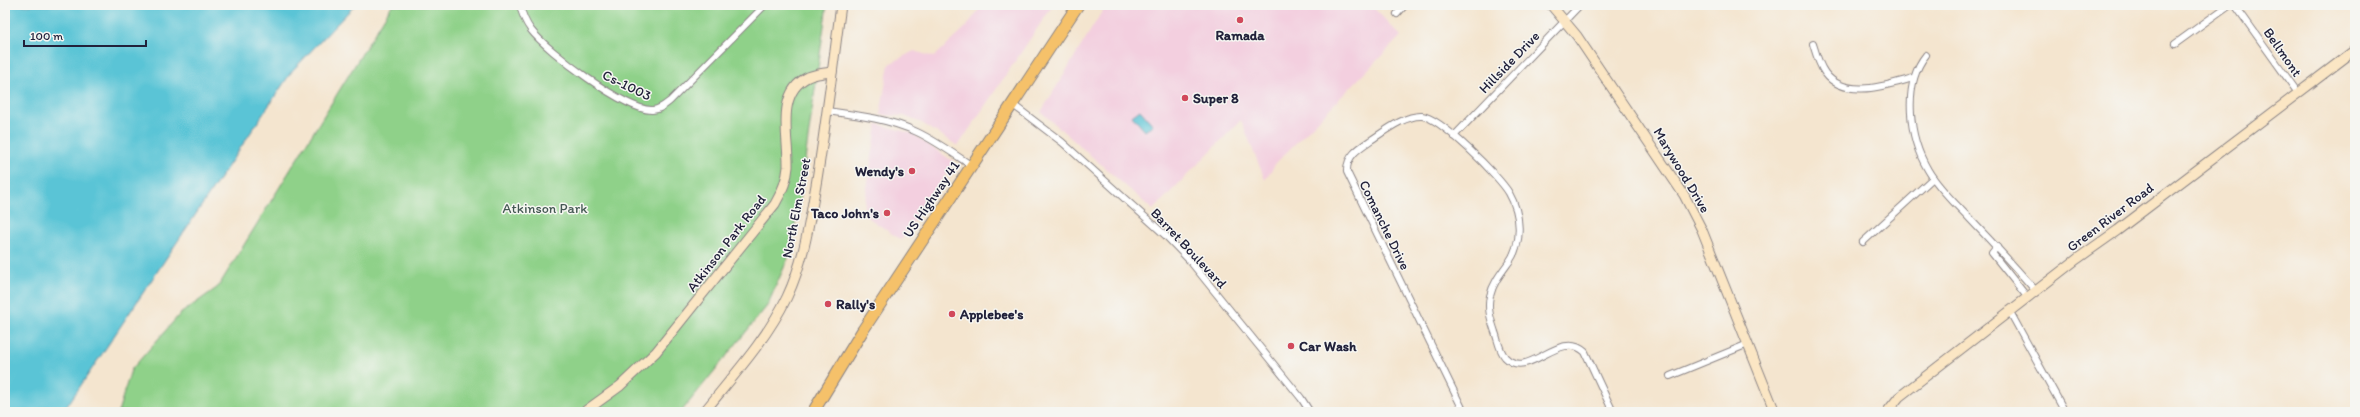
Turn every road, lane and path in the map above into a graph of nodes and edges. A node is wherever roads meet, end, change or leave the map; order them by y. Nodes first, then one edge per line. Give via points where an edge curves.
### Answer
1 (520, 5) edge
2 (765, 5) edge
3 (841, 5) edge
4 (1078, 5) edge
5 (1405, 5) edge
6 (1551, 5) edge
7 (1580, 5) edge
8 (2229, 5) edge
9 (2235, 5) edge
10 (1397, 14) dead end
11 (1566, 21) junction
12 (1813, 44) dead end
13 (2175, 44) dead end
14 (2355, 50) edge
15 (1926, 55) dead end
16 (832, 72) junction
17 (1913, 78) junction
18 (2298, 93) junction
19 (1012, 104) junction
20 (827, 111) junction
21 (1454, 136) junction
22 (972, 166) junction
23 (1933, 178) junction
24 (1863, 242) dead end
25 (1997, 247) junction
26 (2036, 291) junction
27 (2028, 298) junction
28 (2010, 312) junction
29 (1748, 344) junction
30 (1670, 376) dead end
31 (584, 412) edge
32 (704, 412) edge
33 (813, 412) edge
34 (1310, 412) edge
35 (1464, 412) edge
36 (1613, 412) edge
37 (1775, 412) edge
38 (1887, 412) edge
39 (2065, 412) edge

1 - 2 street, Cs-1003 via 531,31 568,65 613,93 652,110 670,101
3 - 16 street, North Elm Street
4 - 19 highway, US Highway 41
5 - 10 street
6 - 11 street, Marywood Drive
7 - 11 street, Hillside Drive
8 - 13 street
9 - 18 street, Bellmont
11 - 21 street, Hillside Drive
11 - 29 street, Marywood Drive via 1678,185 1702,230
12 - 17 street via 1825,73 1841,85 1868,88
14 - 18 street, Green River Road
15 - 17 street via 1916,67
16 - 20 street, North Elm Street
16 - 31 street, Atkinson Park Road via 804,79 788,99 787,177 776,204 652,356 620,386
17 - 23 street via 1911,94 1914,130 1922,158
18 - 26 street, Green River Road
19 - 22 highway, US Highway 41
19 - 34 street, Barret Boulevard via 1062,142 1162,232 1215,292
20 - 22 street via 909,128
20 - 32 street, North Elm Street via 807,238 793,284 771,325
21 - 35 street, Comanche Drive via 1428,117 1416,117 1385,131 1362,146 1347,166 1352,184
21 - 36 street via 1504,186 1516,211 1517,246 1495,282 1489,305 1501,350 1509,360 1518,364 1534,360 1561,346 1580,347 1585,352
22 - 33 highway, US Highway 41 via 836,371
23 - 24 street
23 - 25 street
25 - 26 street
25 - 27 street via 1992,253
26 - 27 street, Green River Road
27 - 28 street, Green River Road
28 - 38 street, Green River Road via 1899,397
28 - 39 street
29 - 30 street
29 - 37 street, Marywood Drive

